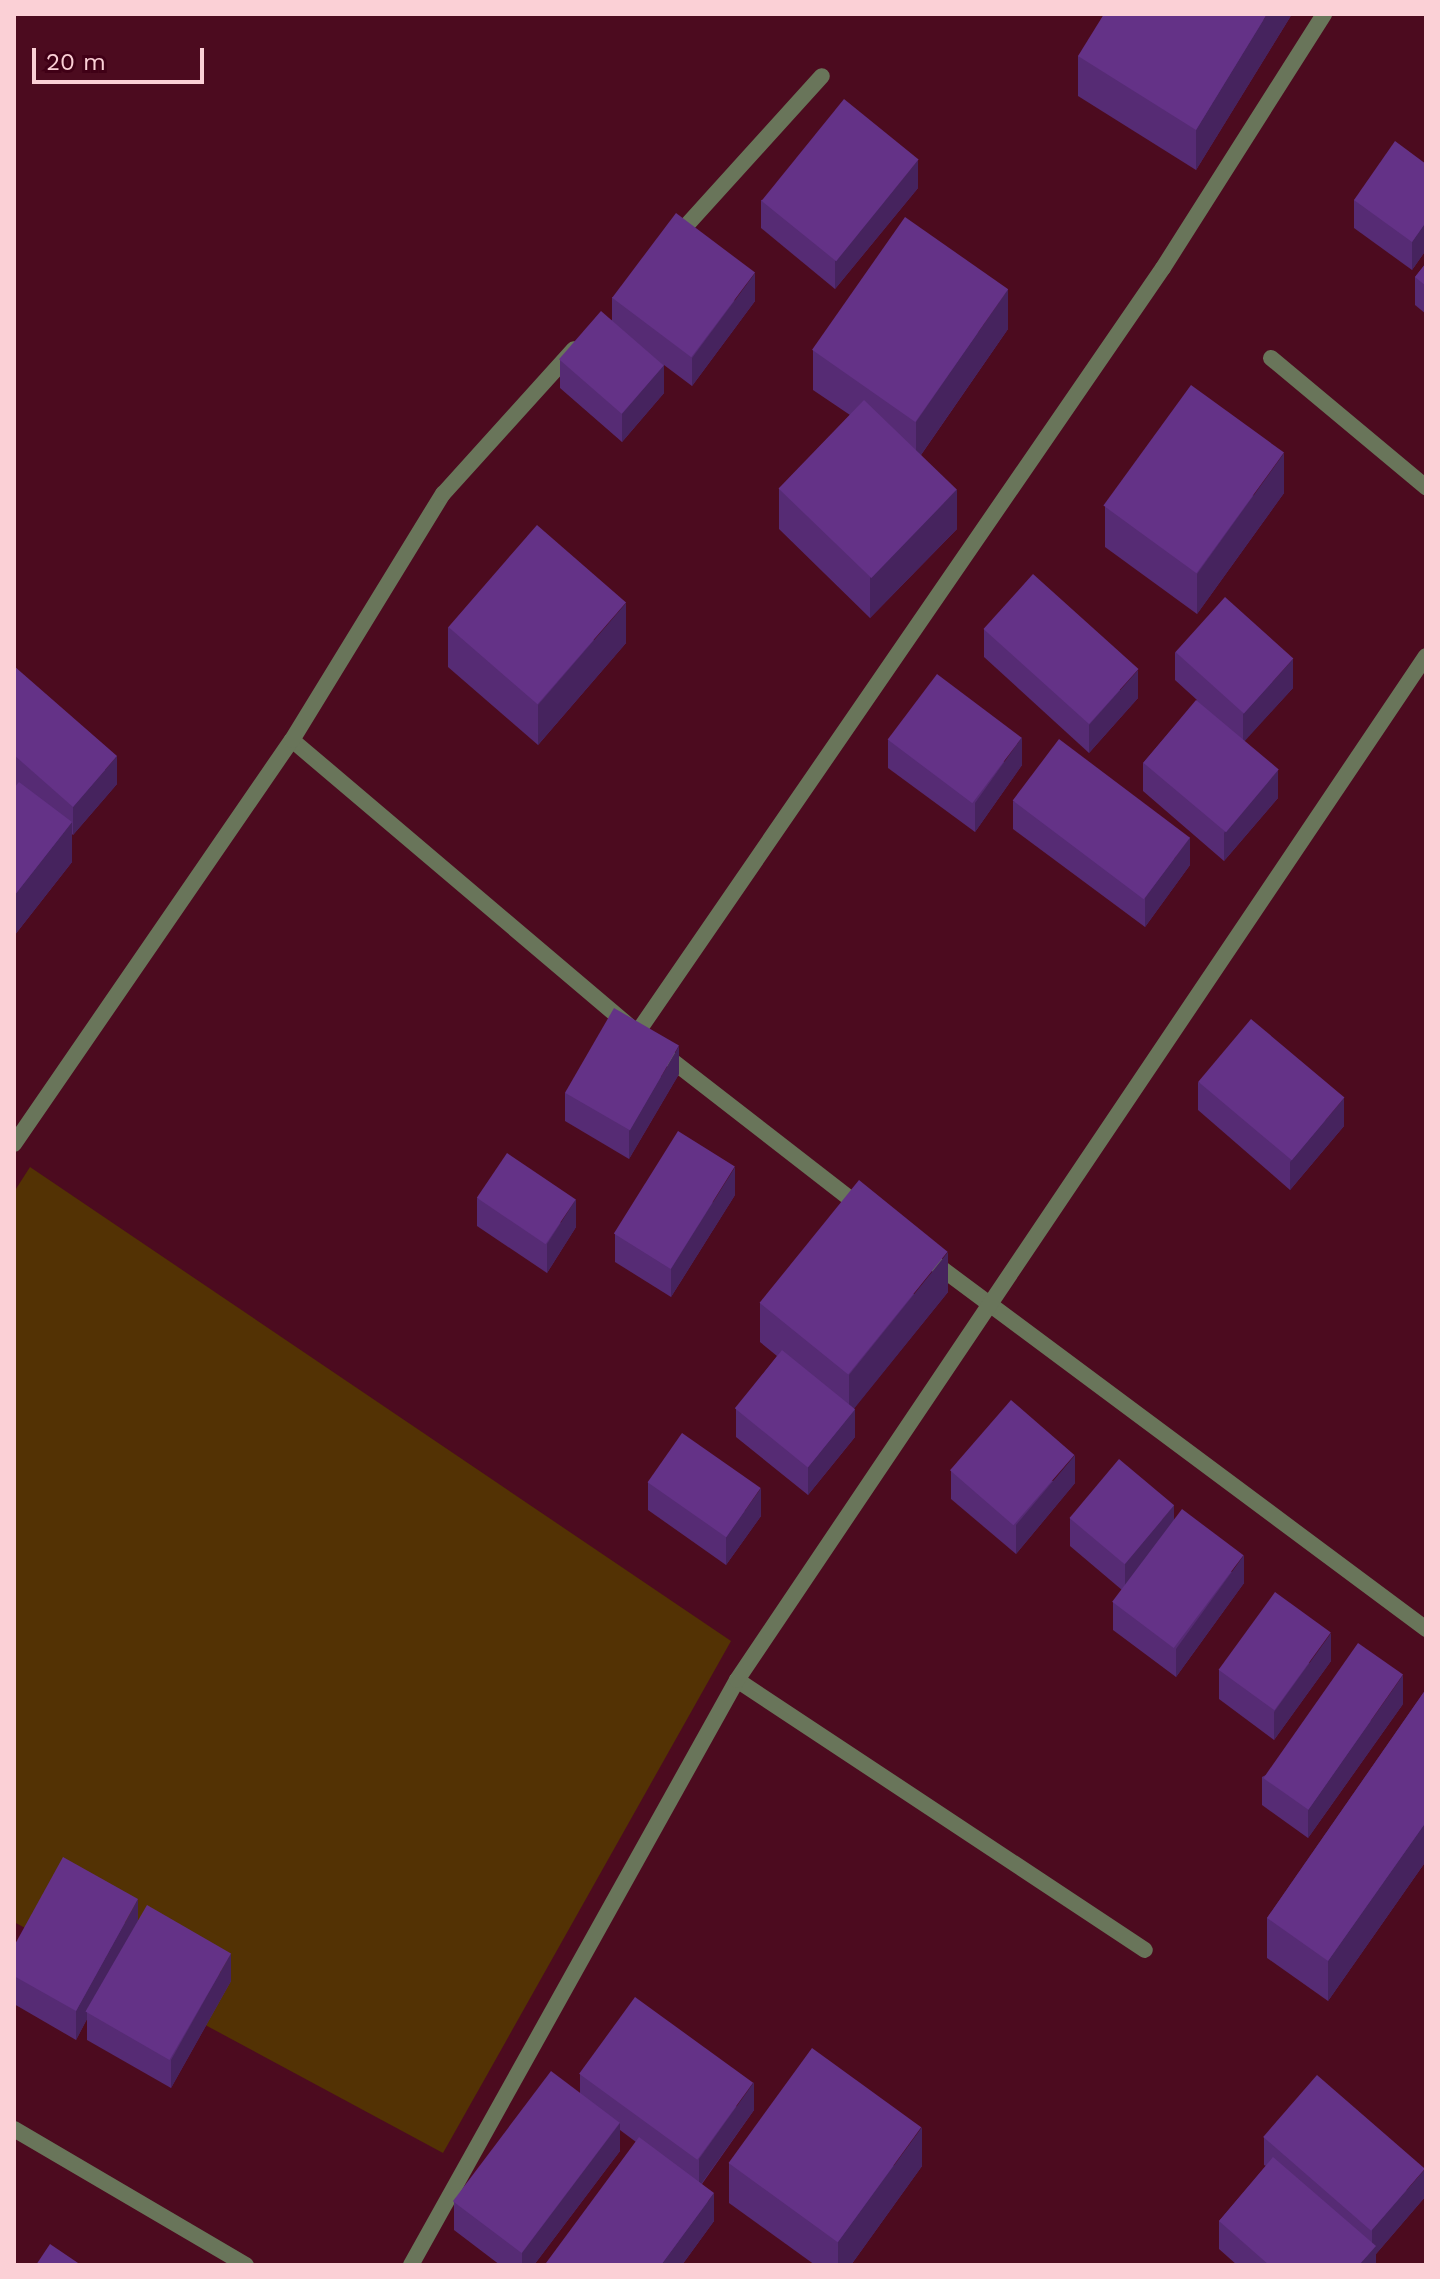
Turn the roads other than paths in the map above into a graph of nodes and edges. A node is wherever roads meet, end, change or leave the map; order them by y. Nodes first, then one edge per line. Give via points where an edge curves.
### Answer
1 (1324, 14) edge
2 (822, 76) dead end
3 (664, 250) edge
4 (591, 332) edge
5 (1271, 358) dead end
6 (1426, 487) edge
7 (1426, 656) edge
8 (292, 740) junction
9 (637, 1033) junction
10 (14, 1144) edge
11 (875, 1217) edge
12 (912, 1246) edge
13 (987, 1305) junction
14 (1426, 1629) edge
15 (737, 1680) junction
16 (1145, 1950) dead end
17 (14, 2129) edge
18 (246, 2265) edge
19 (411, 2265) edge

1 - 9 street via 1163,268
2 - 3 street
4 - 8 street via 443,494
5 - 6 street
7 - 13 street
8 - 9 street
8 - 10 street
9 - 11 street
12 - 13 street
13 - 14 street
13 - 15 street
15 - 16 street
15 - 19 street
17 - 18 street

